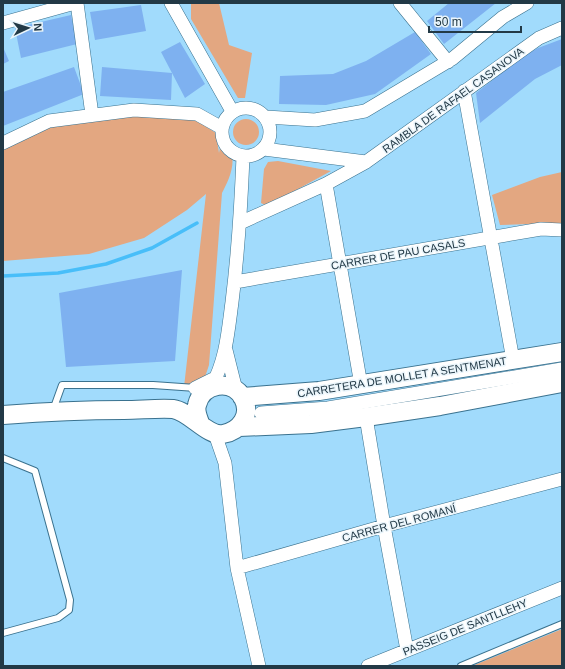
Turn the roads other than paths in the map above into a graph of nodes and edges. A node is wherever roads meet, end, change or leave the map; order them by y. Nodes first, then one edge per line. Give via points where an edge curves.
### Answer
1 (76, 3) edge
2 (171, 3) edge
3 (400, 3) edge
4 (527, 3) edge
5 (3, 23) edge
6 (562, 28) edge
7 (448, 62) junction
8 (464, 91) junction
9 (232, 111) junction
10 (92, 116) junction
11 (266, 117) junction
12 (222, 128) junction
13 (3, 143) edge
14 (264, 149) junction
15 (243, 158) junction
16 (366, 162) junction
17 (326, 184) junction
18 (240, 223) junction
19 (562, 230) edge
20 (490, 238) junction
21 (339, 264) junction
22 (234, 282) junction
23 (226, 350) junction
24 (562, 352) edge
25 (514, 360) junction
26 (562, 369) edge
27 (562, 383) edge
28 (361, 385) junction
29 (206, 389) junction
30 (239, 394) junction
31 (176, 410) junction
32 (53, 411) junction
33 (261, 413) dead end
34 (3, 415) edge
35 (366, 417) junction
36 (200, 423) junction
37 (236, 429) junction
38 (215, 434) junction
39 (3, 458) edge
40 (225, 463) junction
41 (562, 478) edge
42 (384, 526) junction
43 (237, 568) junction
44 (562, 588) edge
45 (562, 624) edge
46 (3, 633) edge
47 (407, 650) junction
48 (258, 666) edge
49 (368, 666) edge
50 (461, 666) edge

1 - 5 street
1 - 10 street
2 - 9 street
3 - 7 street
4 - 7 street via 503,17
6 - 8 street, RAMBLA DE RAFAEL CASANOVA via 539,38
7 - 11 street via 365,111 315,120
8 - 16 street, RAMBLA DE RAFAEL CASANOVA
8 - 20 street
9 - 11 street via 251,108
9 - 12 street via 226,117
10 - 12 street via 134,110 197,114
10 - 13 street via 49,121
11 - 14 street via 271,131
12 - 15 street via 225,145
14 - 15 street via 258,154
14 - 16 street
15 - 18 street
16 - 17 street, RAMBLA DE RAFAEL CASANOVA
17 - 18 street, RAMBLA DE RAFAEL CASANOVA
17 - 21 street
18 - 22 street
19 - 20 street, CARRER DE PAU CASALS via 541,229
20 - 21 street, CARRER DE PAU CASALS
20 - 25 street
21 - 22 street, CARRER DE PAU CASALS
21 - 28 street
22 - 23 street
23 - 29 street
23 - 30 street
24 - 25 street, CARRETERA DE MOLLET A SENTMENAT
25 - 28 street, CARRETERA DE MOLLET A SENTMENAT
26 - 33 street via 328,408
27 - 35 street
28 - 30 street, CARRETERA DE MOLLET A SENTMENAT via 319,391
29 - 30 street via 224,385
29 - 31 street
29 - 32 lane via 153,384 62,385
29 - 36 street via 196,411
30 - 37 street via 246,413
31 - 32 street
31 - 36 street
32 - 34 street
35 - 37 street
35 - 42 street
36 - 38 street
37 - 38 street
37 - 40 street via 228,442
38 - 40 street
39 - 46 lane via 35,471 70,600 69,610 58,618
40 - 43 street
41 - 42 street, CARRER DEL ROMANÍ
42 - 43 street, CARRER DEL ROMANÍ
42 - 47 street
43 - 48 street
44 - 47 street, PASSEIG DE SANTLLEHY
45 - 50 lane
47 - 49 street, PASSEIG DE SANTLLEHY

